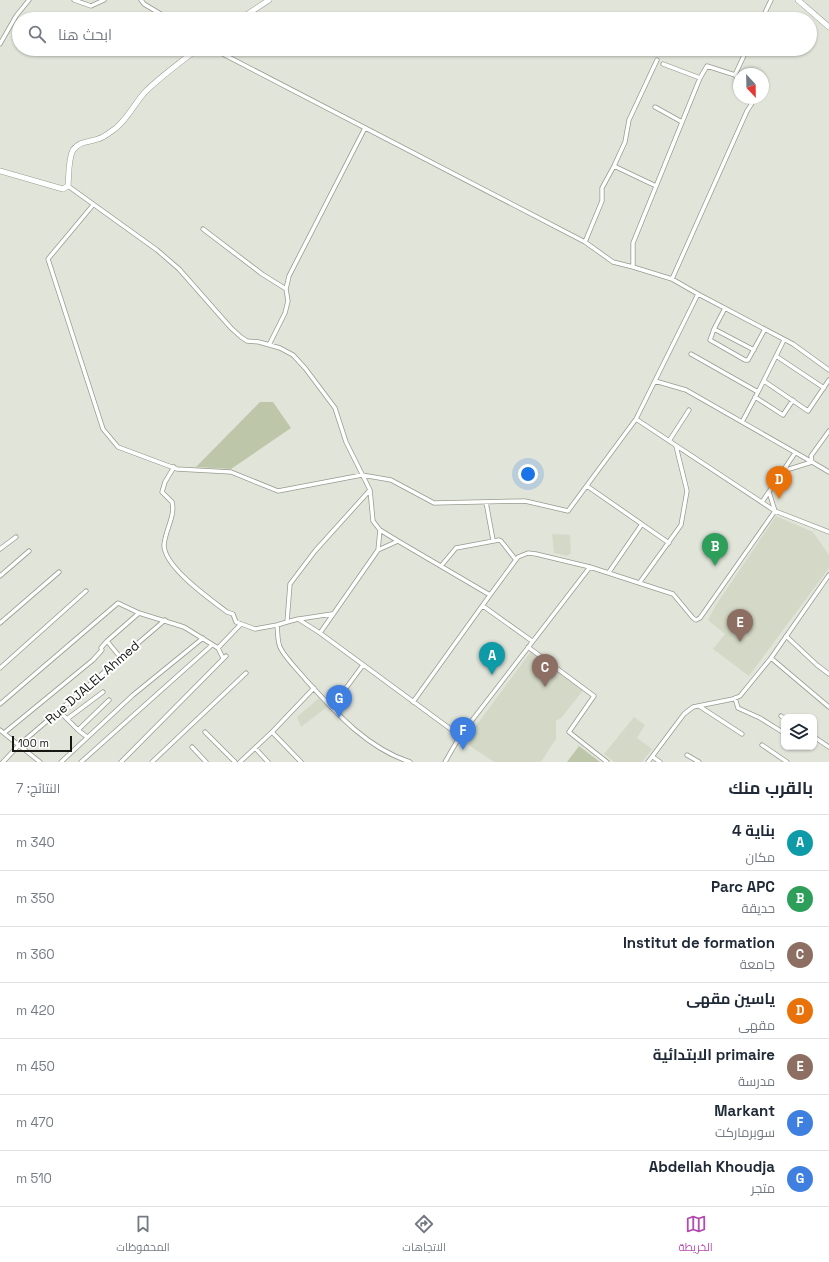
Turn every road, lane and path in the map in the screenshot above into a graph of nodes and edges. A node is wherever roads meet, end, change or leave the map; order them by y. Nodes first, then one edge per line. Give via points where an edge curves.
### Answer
1 (28, 0) edge
2 (74, 0) edge
3 (104, 0) edge
4 (141, 0) edge
5 (269, 0) edge
6 (771, 0) edge
7 (798, 0) edge
8 (19, 12) edge
9 (157, 12) edge
10 (251, 12) edge
11 (765, 12) edge
12 (812, 12) edge
13 (817, 17) edge
14 (12, 23) edge
15 (829, 27) edge
16 (0, 44) edge
17 (188, 56) edge
18 (228, 56) edge
19 (744, 56) edge
20 (657, 60) dead end
21 (663, 64) dead end
22 (738, 68) edge
23 (733, 74) edge
24 (700, 78) junction
25 (751, 104) edge
26 (655, 107) dead end
27 (682, 122) junction
28 (365, 128) junction
29 (614, 166) junction
30 (0, 171) edge
31 (68, 186) junction
32 (656, 186) junction
33 (93, 205) junction
34 (203, 229) dead end
35 (585, 242) junction
36 (633, 267) junction
37 (672, 279) junction
38 (286, 289) junction
39 (698, 294) junction
40 (725, 308) junction
41 (714, 329) junction
42 (765, 329) junction
43 (784, 340) junction
44 (269, 345) junction
45 (754, 350) junction
46 (691, 354) dead end
47 (776, 356) junction
48 (829, 370) edge
49 (829, 380) edge
50 (655, 381) junction
51 (764, 381) junction
52 (824, 388) junction
53 (758, 392) junction
54 (755, 397) junction
55 (793, 400) junction
56 (689, 410) dead end
57 (636, 419) junction
58 (742, 422) junction
59 (829, 431) edge
60 (669, 441) junction
61 (676, 446) junction
62 (795, 453) junction
63 (812, 462) junction
64 (174, 467) junction
65 (783, 470) junction
66 (829, 472) edge
67 (362, 475) junction
68 (586, 486) junction
69 (370, 490) junction
70 (769, 492) junction
71 (486, 502) junction
72 (762, 502) junction
73 (774, 511) junction
74 (642, 524) junction
75 (380, 530) junction
76 (829, 532) edge
77 (16, 537) dead end
78 (493, 540) junction
79 (398, 541) junction
80 (669, 543) junction
81 (0, 549) edge
82 (378, 550) junction
83 (29, 551) dead end
84 (516, 560) junction
85 (440, 566) junction
86 (590, 567) junction
87 (59, 572) dead end
88 (609, 572) junction
89 (829, 575) edge
90 (0, 576) edge
91 (640, 582) junction
92 (86, 591) dead end
93 (490, 595) junction
94 (483, 606) junction
95 (139, 613) junction
96 (332, 614) junction
97 (298, 619) junction
98 (165, 620) junction
99 (287, 622) junction
100 (0, 623) edge
101 (241, 624) junction
102 (277, 625) junction
103 (320, 633) junction
104 (786, 636) junction
105 (203, 638) junction
106 (107, 641) junction
107 (532, 641) junction
108 (212, 645) junction
109 (528, 647) junction
110 (218, 648) junction
111 (120, 657) junction
112 (771, 658) junction
113 (364, 665) junction
114 (0, 668) edge
115 (246, 673) dead end
116 (829, 674) edge
117 (314, 688) junction
118 (103, 692) dead end
119 (735, 698) junction
120 (109, 700) dead end
121 (1, 702) edge
122 (413, 702) junction
123 (699, 706) junction
124 (332, 707) junction
125 (829, 707) edge
126 (59, 711) junction
127 (66, 719) junction
128 (0, 730) edge
129 (78, 730) junction
130 (781, 731) edge
131 (205, 732) dead end
132 (272, 732) junction
133 (4, 733) junction
134 (742, 734) dead end
135 (460, 736) junction
136 (87, 738) junction
137 (817, 739) edge
138 (762, 744) dead end
139 (19, 745) junction
140 (829, 747) edge
141 (192, 748) dead end
142 (255, 748) junction
143 (687, 755) dead end
144 (653, 757) junction
145 (4, 762) edge
146 (40, 762) edge
147 (61, 762) edge
148 (81, 762) edge
149 (121, 762) edge
150 (152, 762) edge
151 (206, 762) edge
152 (235, 762) edge
153 (240, 762) edge
154 (268, 762) edge
155 (301, 762) edge
156 (410, 762) edge
157 (445, 762) edge
158 (607, 762) edge
159 (648, 762) edge
160 (660, 762) edge
161 (699, 762) edge
162 (787, 762) edge

1 - 8 street
2 - 3 street via 91,6
4 - 9 street
5 - 10 street
6 - 11 street
7 - 12 street
13 - 15 street
14 - 16 street
17 - 31 street via 156,81 121,124 105,136 86,142 73,150
18 - 28 street
19 - 22 street
20 - 29 street via 629,120 625,142
21 - 24 street
23 - 24 street via 707,66
24 - 27 street
25 - 37 street
26 - 27 street
27 - 32 street
28 - 35 street
28 - 38 street via 289,276
29 - 32 street
29 - 35 street via 602,188 602,200
30 - 31 street via 56,188 63,189
31 - 33 street
32 - 36 street via 633,243
33 - 44 street via 163,254 240,337
33 - 64 street via 48,259 104,429 118,447
34 - 38 street
35 - 36 street via 613,262
36 - 37 street
37 - 39 street
38 - 44 street via 288,301 285,312
39 - 40 street
39 - 50 street
40 - 41 street
40 - 42 street
41 - 45 street
41 - 45 street via 710,340 745,360 748,360
42 - 43 street
42 - 45 street
43 - 47 street
43 - 48 street
44 - 67 street via 294,355 329,399
46 - 53 street
47 - 51 street
47 - 52 street
49 - 52 street
50 - 57 street
50 - 58 street via 686,390
51 - 53 street
51 - 55 street
52 - 55 street via 808,411
53 - 54 street
54 - 55 street via 784,415
54 - 58 street
56 - 60 street
57 - 60 street
57 - 68 street
58 - 62 street
59 - 63 street via 811,456
60 - 61 street
61 - 72 street
61 - 80 street via 688,491 681,525
62 - 63 street
62 - 65 street
63 - 65 street
63 - 66 street
64 - 67 street via 231,472 278,491
64 - 101 street via 162,492 172,502 173,513 164,547 173,564 192,585 233,614 236,622
65 - 70 street
67 - 69 street
67 - 71 street via 391,480 434,503
68 - 71 street via 568,511 525,501
68 - 74 street
69 - 75 street via 373,521
69 - 99 street via 315,551 290,584
70 - 72 street
70 - 73 street
71 - 78 street
72 - 73 street
73 - 76 street
73 - 91 street via 700,618 693,618 673,594
74 - 80 street
74 - 88 street
75 - 79 street
75 - 82 street
77 - 81 street
78 - 84 street via 500,540
78 - 85 street via 456,548
79 - 82 street
79 - 85 street
80 - 91 street
82 - 96 street
83 - 90 street
84 - 86 street via 528,553
84 - 93 street
85 - 93 street
86 - 88 street
86 - 107 street
87 - 100 street
88 - 91 street
89 - 104 street
92 - 114 street
93 - 94 street
94 - 107 street
94 - 122 street
95 - 98 street
95 - 106 street
95 - 121 street via 118,603
96 - 97 street
96 - 103 street
97 - 99 street
97 - 103 street
98 - 105 street
98 - 111 street, Rue DJALEL Ahmed
99 - 102 street
101 - 102 street via 255,629
101 - 110 street
102 - 117 street via 280,648
103 - 113 street
104 - 112 street
104 - 116 street
105 - 108 street
105 - 136 street via 133,695
106 - 111 street
106 - 133 street via 93,660
107 - 109 street
108 - 110 street
108 - 148 street
109 - 135 street
109 - 158 street via 594,696 568,732
110 - 149 street via 225,657
111 - 126 street, Rue DJALEL Ahmed
112 - 119 street via 740,696
112 - 125 street
113 - 122 street
113 - 124 street
115 - 150 street
117 - 124 street
117 - 132 street
118 - 127 street
119 - 123 street
119 - 130 street via 738,708
120 - 129 street
122 - 135 street
123 - 134 street
123 - 144 street via 684,714
124 - 156 street via 376,747
126 - 127 street
126 - 139 street, Rue DJALEL Ahmed
127 - 129 street
128 - 133 street
129 - 136 street
131 - 152 street
132 - 142 street
132 - 155 street
133 - 139 street
135 - 157 street
136 - 147 street
137 - 140 street
138 - 162 street
139 - 145 street, Rue DJALEL Ahmed
139 - 146 street
141 - 151 street
142 - 153 street
142 - 154 street
143 - 161 street
144 - 159 street
144 - 160 street

